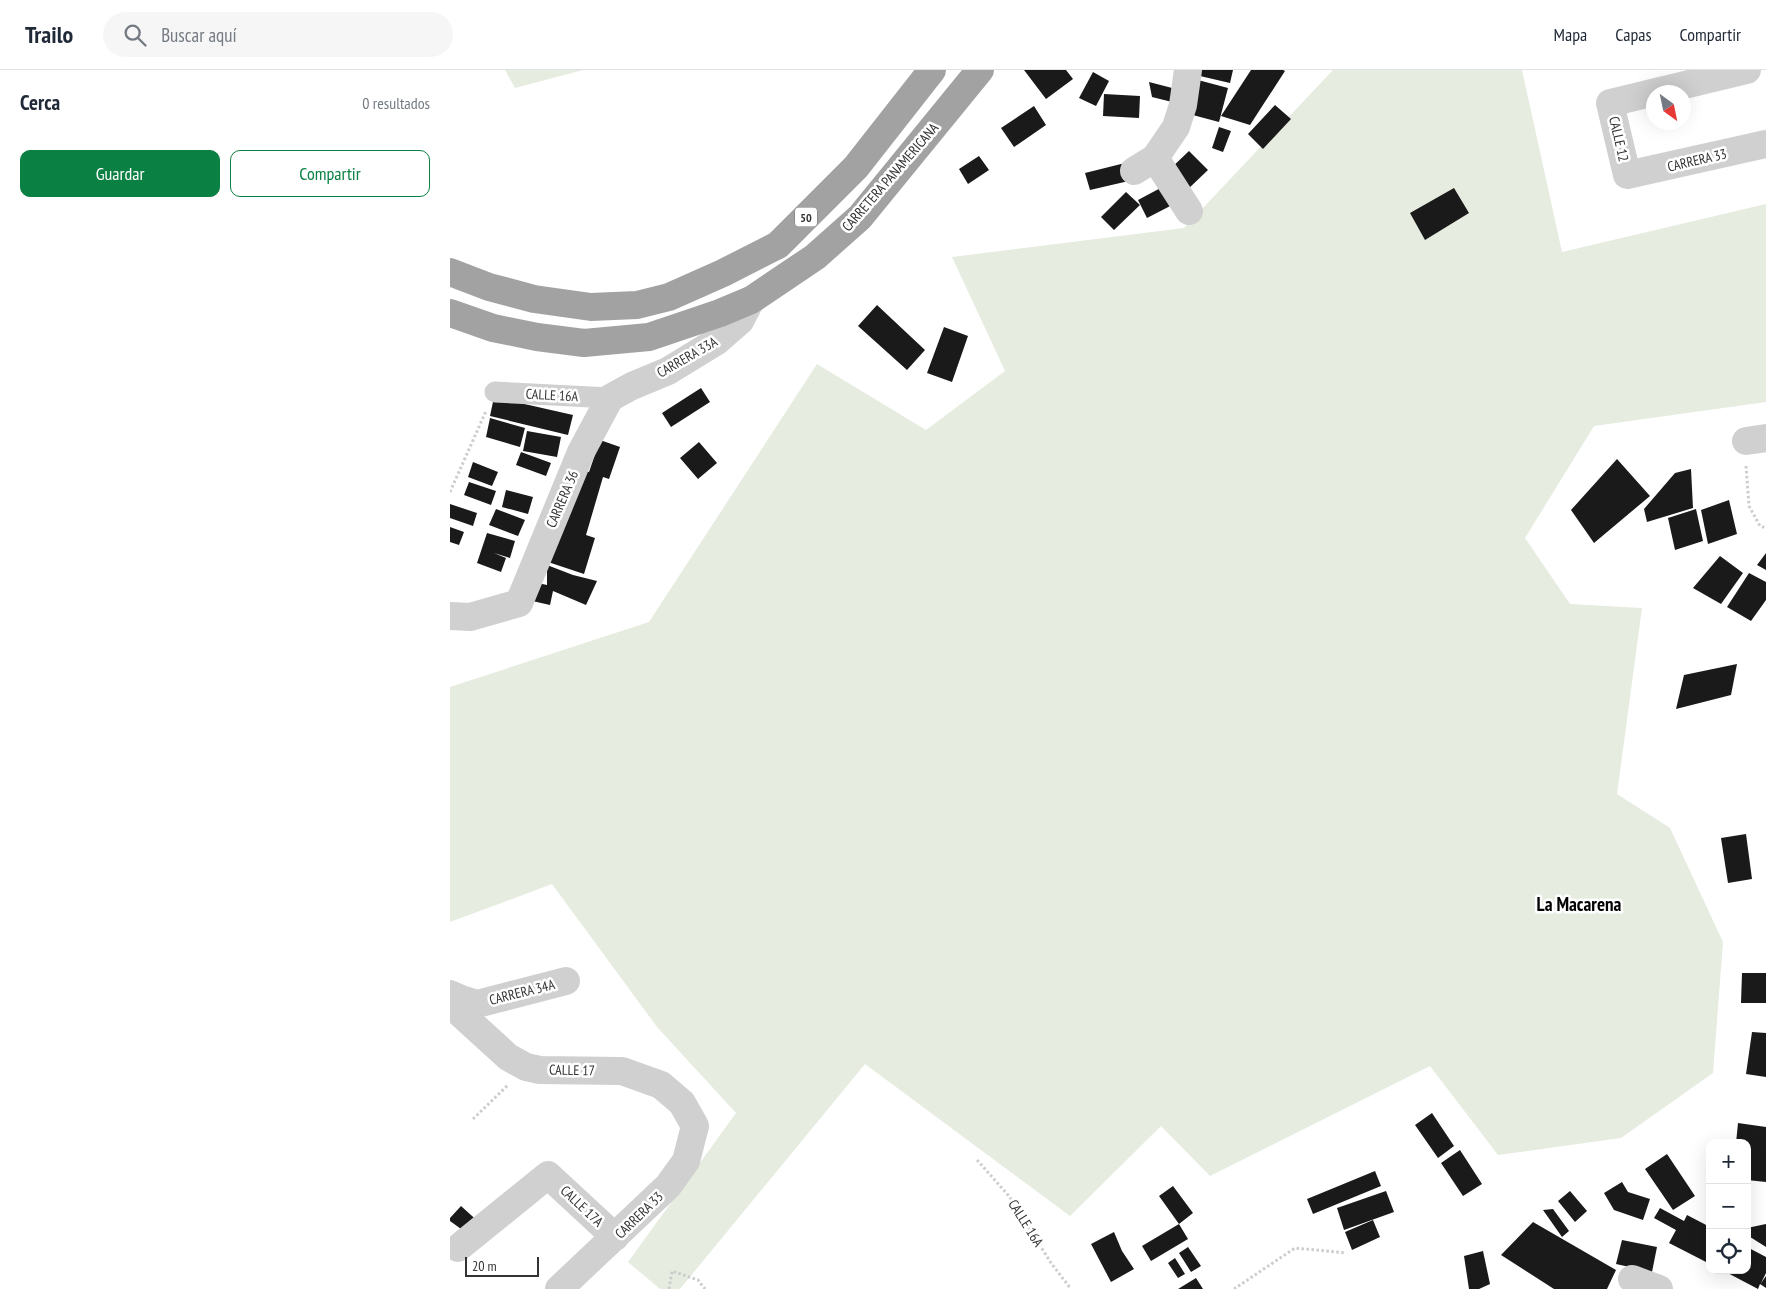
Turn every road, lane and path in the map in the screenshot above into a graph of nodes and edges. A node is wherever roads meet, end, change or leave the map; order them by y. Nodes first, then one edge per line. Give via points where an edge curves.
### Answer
1 (932, 70) edge
2 (980, 70) edge
3 (1188, 70) edge
4 (1747, 70) edge
5 (1766, 144) edge
6 (1627, 175) joint
7 (1189, 211) dead end
8 (450, 272) edge
9 (751, 300) junction
10 (450, 313) edge
11 (495, 392) joint
12 (610, 398) junction
13 (1756, 440) edge
14 (450, 492) edge
15 (1766, 528) edge
16 (450, 616) edge
17 (566, 981) dead end
18 (450, 994) edge
19 (450, 1004) edge
20 (526, 1067) junction
21 (473, 1119) dead end
22 (695, 1126) joint
23 (977, 1160) dead end
24 (616, 1237) junction
25 (458, 1248) dead end
26 (1346, 1253) dead end
27 (1632, 1279) dead end
28 (560, 1289) edge
29 (669, 1289) edge
30 (706, 1289) edge
31 (1071, 1289) edge
32 (1234, 1289) edge
33 (1659, 1289) edge

1 - 8 highway, 50 via 856,167 778,245 669,297 637,305 591,307 534,299
2 - 9 highway, CARRETERA PANAMERICANA via 860,217 815,257
3 - 7 street via 1183,106 1176,127 1144,164
4 - 6 street, CALLE 12 via 1610,102
5 - 6 street, CARRERA 33
9 - 10 highway, CARRETERA PANAMERICANA via 649,337 584,343 493,328
9 - 12 street, CARRERA 33A via 740,321 717,341 668,371
11 - 12 street, CALLE 16A
11 - 14 path
12 - 16 street, CARRERA 36 via 582,452 519,603 470,616
13 - 15 path via 1746,480 1750,506 1760,526
17 - 18 street, CARRERA 34A via 478,1004
19 - 20 street, CALLE 17 via 508,1057
20 - 21 path
20 - 22 street, CALLE 17 via 622,1071 661,1084 682,1102
22 - 24 street, CARRERA 33 via 686,1161 668,1186
23 - 31 path, CALLE 16A via 1009,1196
24 - 25 street, CALLE 17A via 548,1175
24 - 28 street, CARRERA 33
26 - 32 path via 1295,1248
27 - 33 street
29 - 30 path via 672,1270 698,1280

